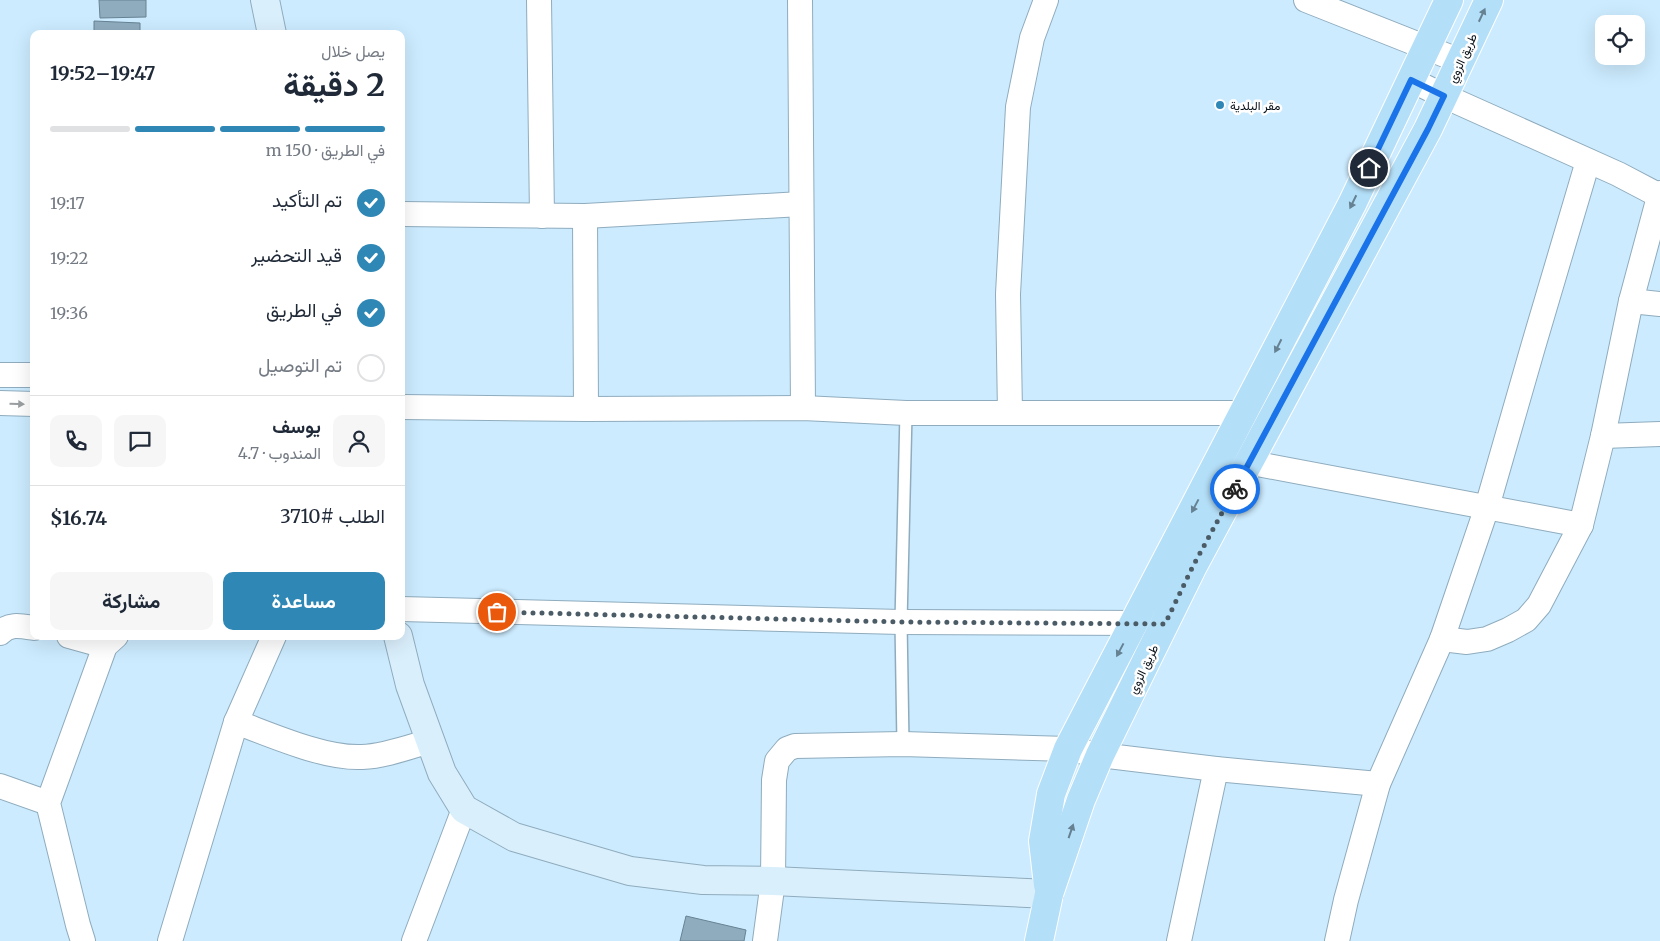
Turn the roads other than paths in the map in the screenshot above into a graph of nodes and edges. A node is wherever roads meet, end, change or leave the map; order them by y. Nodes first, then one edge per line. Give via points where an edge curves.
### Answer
1 (265, 0) edge
2 (539, 0) edge
3 (800, 0) edge
4 (1046, 0) edge
5 (1306, 0) edge
6 (1449, 0) edge
7 (1489, 0) edge
8 (271, 30) edge
9 (1427, 47) junction
10 (1460, 61) junction
11 (1411, 80) junction
12 (1444, 96) junction
13 (1588, 161) junction
14 (1660, 194) edge
15 (800, 204) junction
16 (405, 214) edge
17 (542, 216) junction
18 (585, 216) junction
19 (1631, 301) junction
20 (1660, 304) edge
21 (0, 374) edge
22 (30, 375) edge
23 (0, 403) edge
24 (30, 404) edge
25 (405, 407) edge
26 (802, 408) junction
27 (586, 409) junction
28 (1244, 412) junction
29 (1276, 412) junction
30 (906, 413) junction
31 (1010, 413) junction
32 (1660, 434) edge
33 (1603, 436) junction
34 (1220, 457) junction
35 (1249, 463) junction
36 (1488, 507) junction
37 (1581, 525) junction
38 (405, 609) edge
39 (901, 622) junction
40 (1134, 622) junction
41 (1165, 624) junction
42 (30, 627) edge
43 (0, 633) edge
44 (1442, 639) junction
45 (272, 640) edge
46 (399, 640) edge
47 (111, 641) edge
48 (236, 722) junction
49 (430, 741) junction
50 (903, 744) junction
51 (1068, 749) junction
52 (1100, 755) junction
53 (1216, 769) junction
54 (1378, 784) junction
55 (0, 786) edge
56 (48, 803) junction
57 (464, 809) junction
58 (772, 882) junction
59 (1049, 894) junction
60 (83, 941) edge
61 (170, 941) edge
62 (414, 941) edge
63 (765, 941) edge
64 (1039, 941) edge
65 (1179, 941) edge
66 (1337, 941) edge

1 - 8 main road
2 - 17 street
3 - 15 street
4 - 31 street via 1032,38 1018,108 1008,294
5 - 9 street
6 - 9 main road, طريق الزوي
10 -> 7 main road, طريق الزوي
9 - 10 street
9 - 11 main road, طريق الزوي
10 - 12 main road, طريق الزوي
11 - 12 street
11 -> 28 main road, طريق الزوي via 1352,204
12 - 13 street
12 - 29 main road, طريق الزوي
13 - 14 street
13 - 36 street
14 - 19 street
15 - 18 street
15 - 26 street
16 - 17 street
17 - 18 street
18 - 27 street
19 - 20 street
19 - 33 street
21 - 22 street
23 -> 24 street
25 - 27 street
26 - 27 street
26 - 30 street
28 - 29 street
28 - 31 street
28 - 34 main road, طريق الزوي
29 - 35 main road, طريق الزوي
30 - 31 street
30 - 39 lane
32 - 33 street
33 - 37 street
34 - 35 street
34 -> 40 main road, طريق الزوي
35 - 36 street
35 - 41 main road, طريق الزوي
36 - 37 street
36 - 44 street
37 - 44 street via 1539,605 1526,620 1487,639 1467,642
38 - 39 street
39 - 40 street
39 - 50 lane
40 - 41 street
40 -> 51 main road, طريق الزوي
41 - 52 main road, طريق الزوي
42 - 43 street via 16,625
44 - 54 street
45 - 48 street
46 - 49 main road via 410,685
47 - 56 street
48 - 49 street via 346,757 365,757
48 - 61 street
49 - 57 main road via 442,772
50 - 51 street
50 - 58 street via 795,746 782,754 777,761 774,780
51 - 52 street
51 - 59 main road, طريق الزوي via 1051,794 1043,841
52 - 53 street
59 -> 52 main road, طريق الزوي
53 - 54 street
53 - 65 street
54 - 66 street
55 - 56 street
56 - 60 street
57 - 58 main road via 514,837 630,871 703,880
57 - 62 street
58 - 59 main road
58 - 63 street
59 - 64 main road, طريق الزوي

